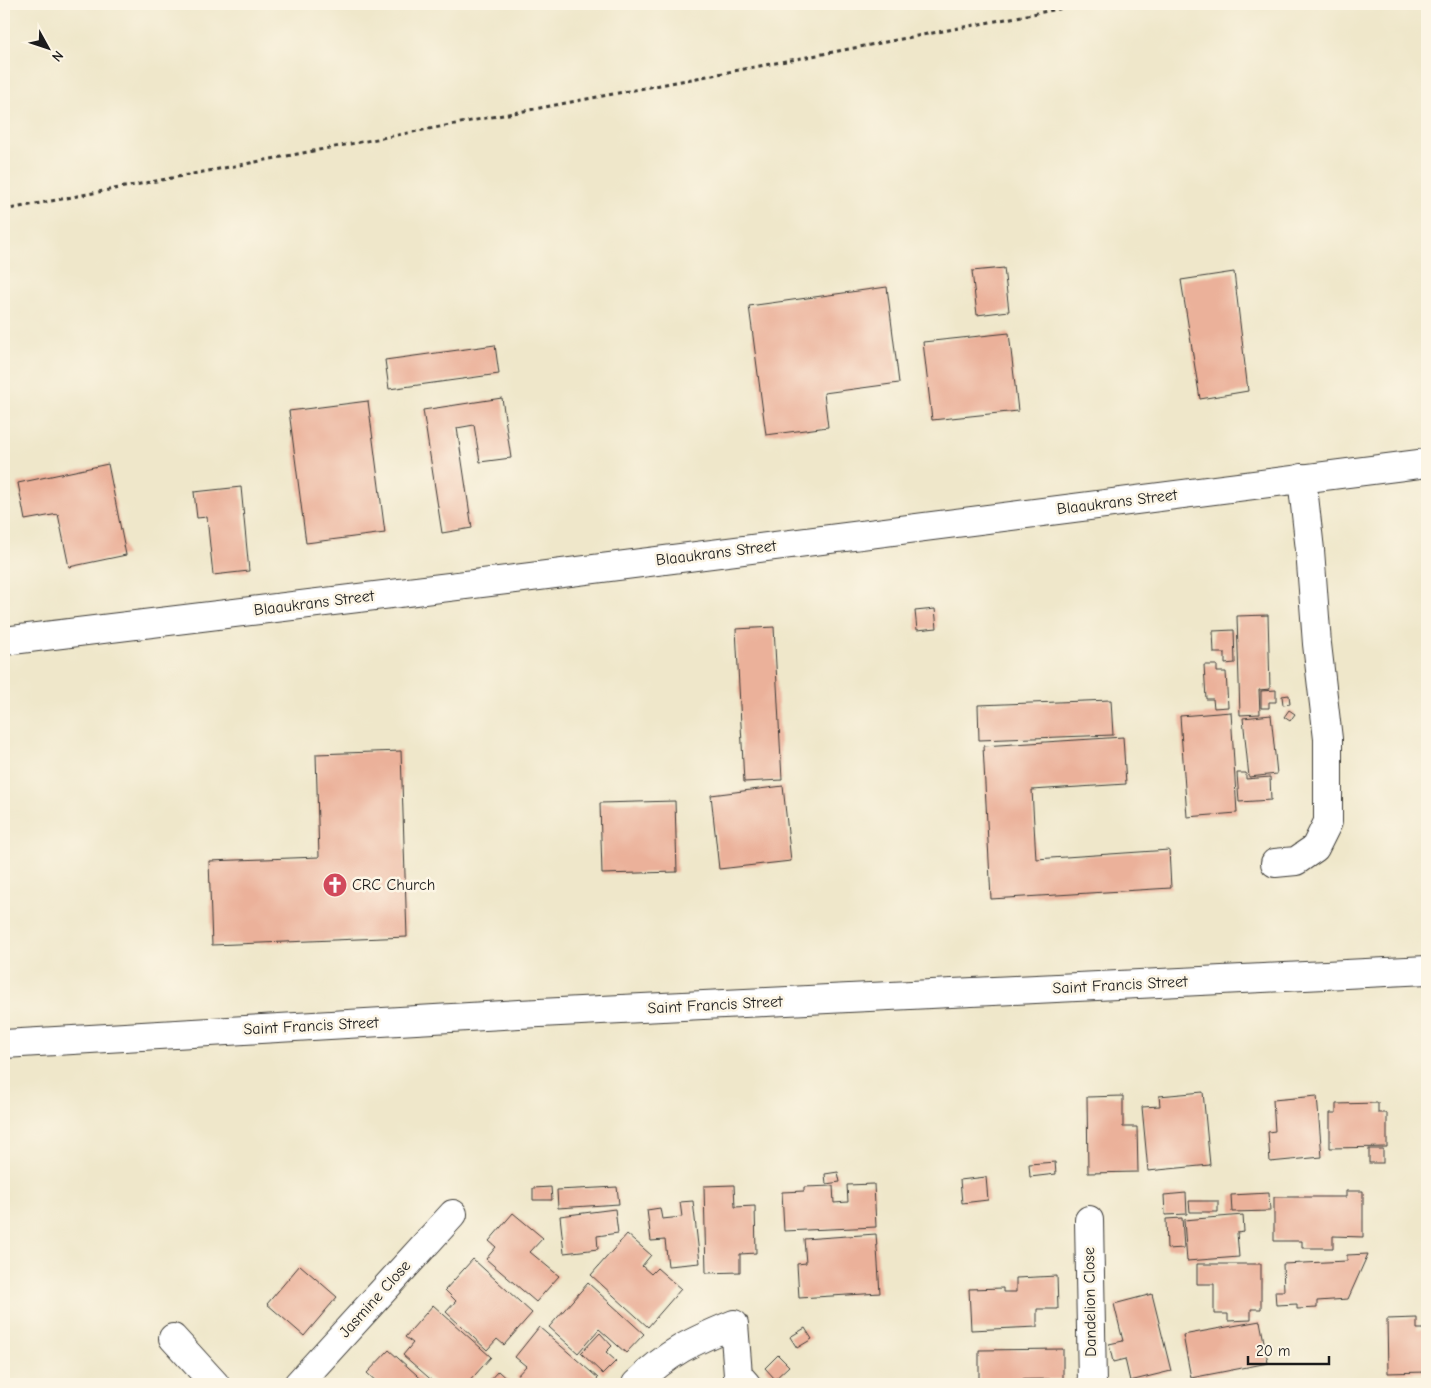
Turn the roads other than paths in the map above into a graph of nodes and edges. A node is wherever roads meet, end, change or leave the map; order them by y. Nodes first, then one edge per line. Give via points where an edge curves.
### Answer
1 (1427, 463) edge
2 (1302, 478) junction
3 (4, 641) edge
4 (1275, 863) dead end
5 (1427, 970) edge
6 (4, 1044) edge
7 (453, 1214) dead end
8 (1089, 1220) dead end
9 (173, 1338) dead end
10 (215, 1384) edge
11 (298, 1384) edge
12 (636, 1384) edge
13 (746, 1384) edge
14 (1092, 1384) edge

1 - 2 street, Blaaukrans Street
2 - 3 street, Blaaukrans Street
2 - 4 street via 1328,739 1328,822 1316,848 1296,862
5 - 6 street, Saint Francis Street via 519,1014
7 - 11 street, Jasmine Close
8 - 14 street, Dandelion Close
9 - 10 street
12 - 13 street via 689,1342 734,1324 738,1375

